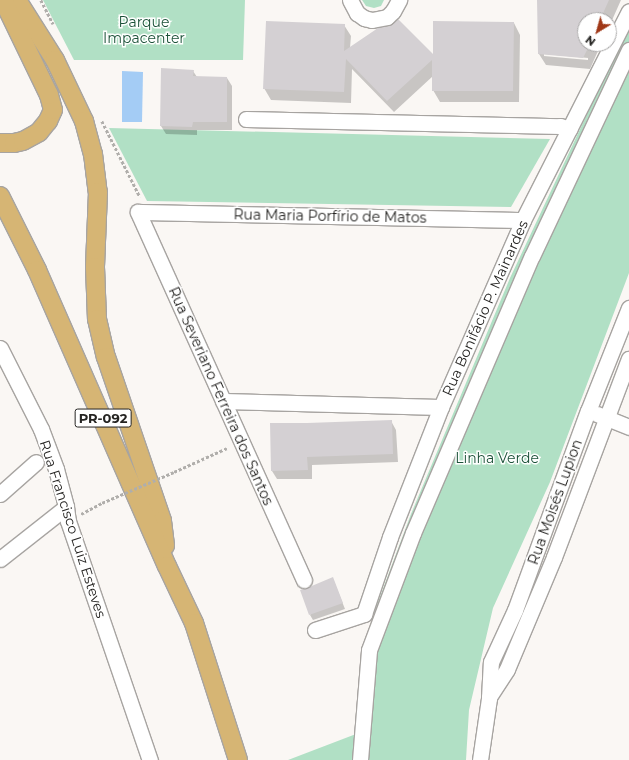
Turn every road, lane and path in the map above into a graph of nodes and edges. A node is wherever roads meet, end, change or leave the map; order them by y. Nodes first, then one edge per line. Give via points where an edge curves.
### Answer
1 (2, 0) edge
2 (17, 0) edge
3 (350, 0) edge
4 (399, 0) edge
5 (629, 11) edge
6 (629, 50) edge
7 (246, 119) dead end
8 (570, 129) junction
9 (0, 143) edge
10 (0, 196) edge
11 (138, 212) joint
12 (0, 218) edge
13 (522, 220) junction
14 (37, 270) junction
15 (629, 308) edge
16 (0, 348) edge
17 (629, 359) edge
18 (223, 401) junction
19 (441, 407) junction
20 (588, 411) junction
21 (606, 418) junction
22 (629, 427) edge
23 (227, 448) dead end
24 (36, 462) dead end
25 (0, 494) edge
26 (67, 514) junction
27 (537, 551) junction
28 (554, 557) junction
29 (0, 559) edge
30 (167, 566) junction
31 (304, 580) dead end
32 (315, 630) dead end
33 (489, 698) junction
34 (145, 759) edge
35 (238, 760) edge
36 (360, 760) edge
37 (480, 760) edge

1 - 9 main road via 50,95 53,110 39,132 23,141
2 - 30 main road via 55,60 84,121 93,154 98,192 95,267 97,319 106,357 162,521
3 - 4 street via 357,13 372,20 387,17 393,12
5 - 8 street, Rua Bonifácio P. Mainardes
6 - 36 street via 532,256 410,540 369,650
7 - 8 street via 560,126
8 - 13 street, Rua Bonifácio P. Mainardes
10 - 14 main road, PR-092
11 - 13 street, Rua Maria Porfírio de Matos
11 - 18 street, Rua Severiano Ferreira dos Santos
12 - 14 main road
13 - 19 street, Rua Bonifácio P. Mainardes
14 - 30 main road, PR-092
15 - 20 street, Rua Moisés Lupion
16 - 26 street, Rua Francisco Luiz Esteves via 41,429 56,469
17 - 21 street, Rua Moisés Lupion
18 - 19 street
18 - 31 street, Rua Severiano Ferreira dos Santos
19 - 32 street, Rua Bonifácio P. Mainardes via 390,537 364,614
20 - 21 street
20 - 27 street, Rua Moisés Lupion
21 - 22 street
21 - 28 street, Rua Moisés Lupion
23 - 26 path, bridge via 102,503
24 - 25 street
26 - 29 street
26 - 34 street, Rua Francisco Luiz Esteves
27 - 28 street
27 - 33 street, Rua Moisés Lupion via 515,610 491,662
28 - 33 street, Rua Moisés Lupion via 507,670
30 - 35 main road, PR-092 via 194,623
33 - 37 street, Rua Moisés Lupion

